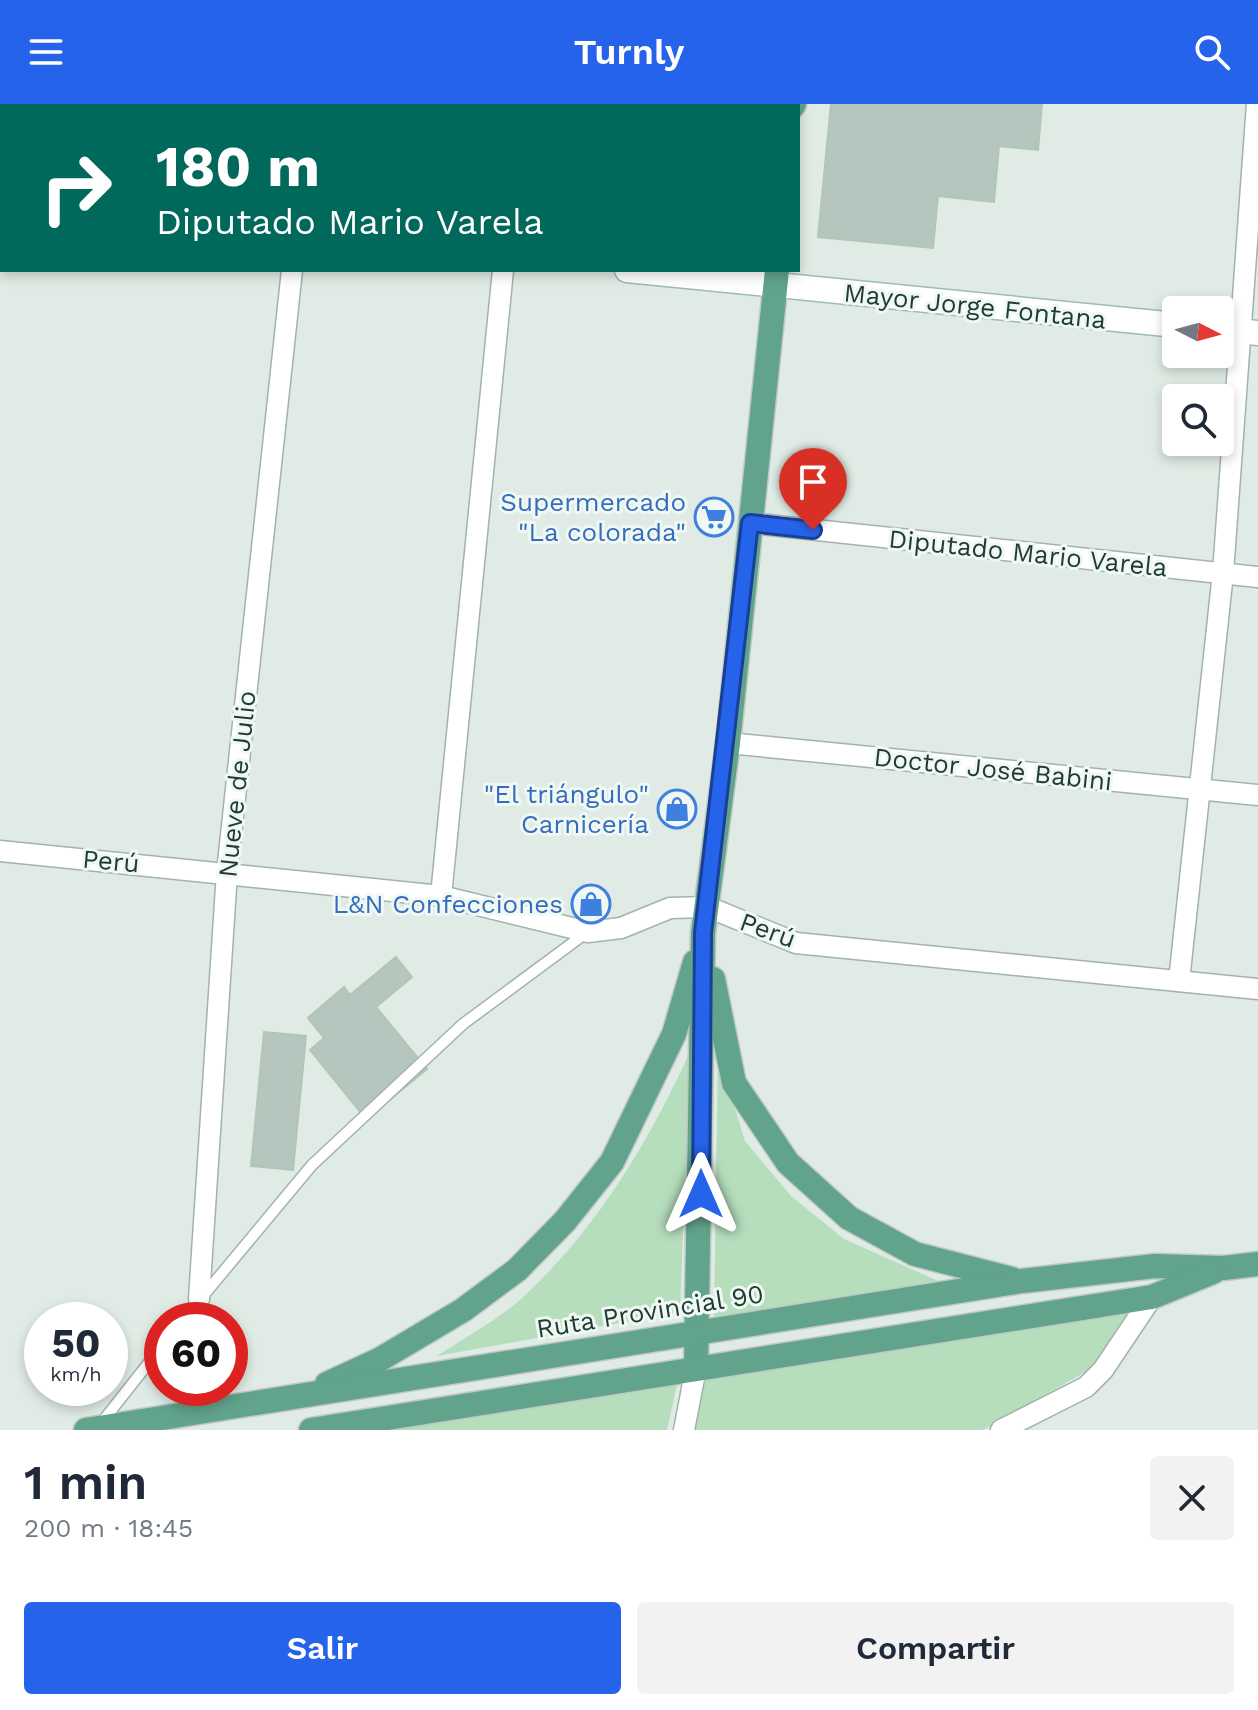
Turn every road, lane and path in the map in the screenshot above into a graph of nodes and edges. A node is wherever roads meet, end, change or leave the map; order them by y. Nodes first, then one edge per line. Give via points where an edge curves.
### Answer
1 (1257, 104) edge
2 (292, 272) edge
3 (503, 272) edge
4 (664, 272) edge
5 (776, 278) edge
6 (1162, 323) edge
7 (1239, 331) edge
8 (750, 523) junction
9 (1223, 573) junction
10 (1258, 577) edge
11 (728, 743) junction
12 (1199, 789) junction
13 (1258, 795) edge
14 (0, 851) edge
15 (227, 872) junction
16 (441, 896) junction
17 (708, 907) junction
18 (588, 932) junction
19 (703, 933) junction
20 (1179, 981) junction
21 (1258, 989) edge
22 (1258, 1264) edge
23 (1224, 1268) junction
24 (1022, 1281) junction
25 (1152, 1297) junction
26 (199, 1299) junction
27 (197, 1302) edge
28 (696, 1331) junction
29 (144, 1367) edge
30 (696, 1368) junction
31 (299, 1397) junction
32 (92, 1428) edge
33 (311, 1430) edge
34 (684, 1430) edge
35 (1001, 1430) edge

1 - 7 street
2 - 15 street, Nueve de Julio
3 - 16 street
4 - 5 main road, Mayor Jorge Fontana
5 - 6 main road, Mayor Jorge Fontana
5 - 8 main road
7 - 9 street
8 - 9 street, Diputado Mario Varela
8 - 11 main road
9 - 10 street, Diputado Mario Varela
9 - 12 street
11 - 12 street, Doctor José Babini
11 - 17 main road
12 - 13 street, Doctor José Babini
12 - 20 street
14 - 15 street, Perú
15 - 16 street, Perú
15 - 26 street, Nueve de Julio
16 - 18 street, Perú
17 - 18 street, Perú via 670,908 621,928
17 - 19 main road
17 - 20 street, Perú via 796,943
18 - 26 lane via 463,1024 312,1165
19 - 24 main road via 734,1083 788,1163 849,1218 915,1254
19 - 28 main road
19 - 31 main road via 674,1034 612,1162 565,1221 517,1270 463,1310 379,1360
20 - 21 street, Perú
22 - 23 main road, Ruta Provincial 90
23 - 24 main road, Ruta Provincial 90 via 1155,1266
23 - 25 main road, Ruta Provincial 90
24 - 28 main road, Ruta Provincial 90
25 - 30 main road, Ruta Provincial 90
25 - 35 street via 1086,1387
26 - 27 lane
28 - 30 main road
28 - 31 main road, Ruta Provincial 90
29 - 32 lane
30 - 33 main road, Ruta Provincial 90
30 - 34 street
31 - 32 main road, Ruta Provincial 90

